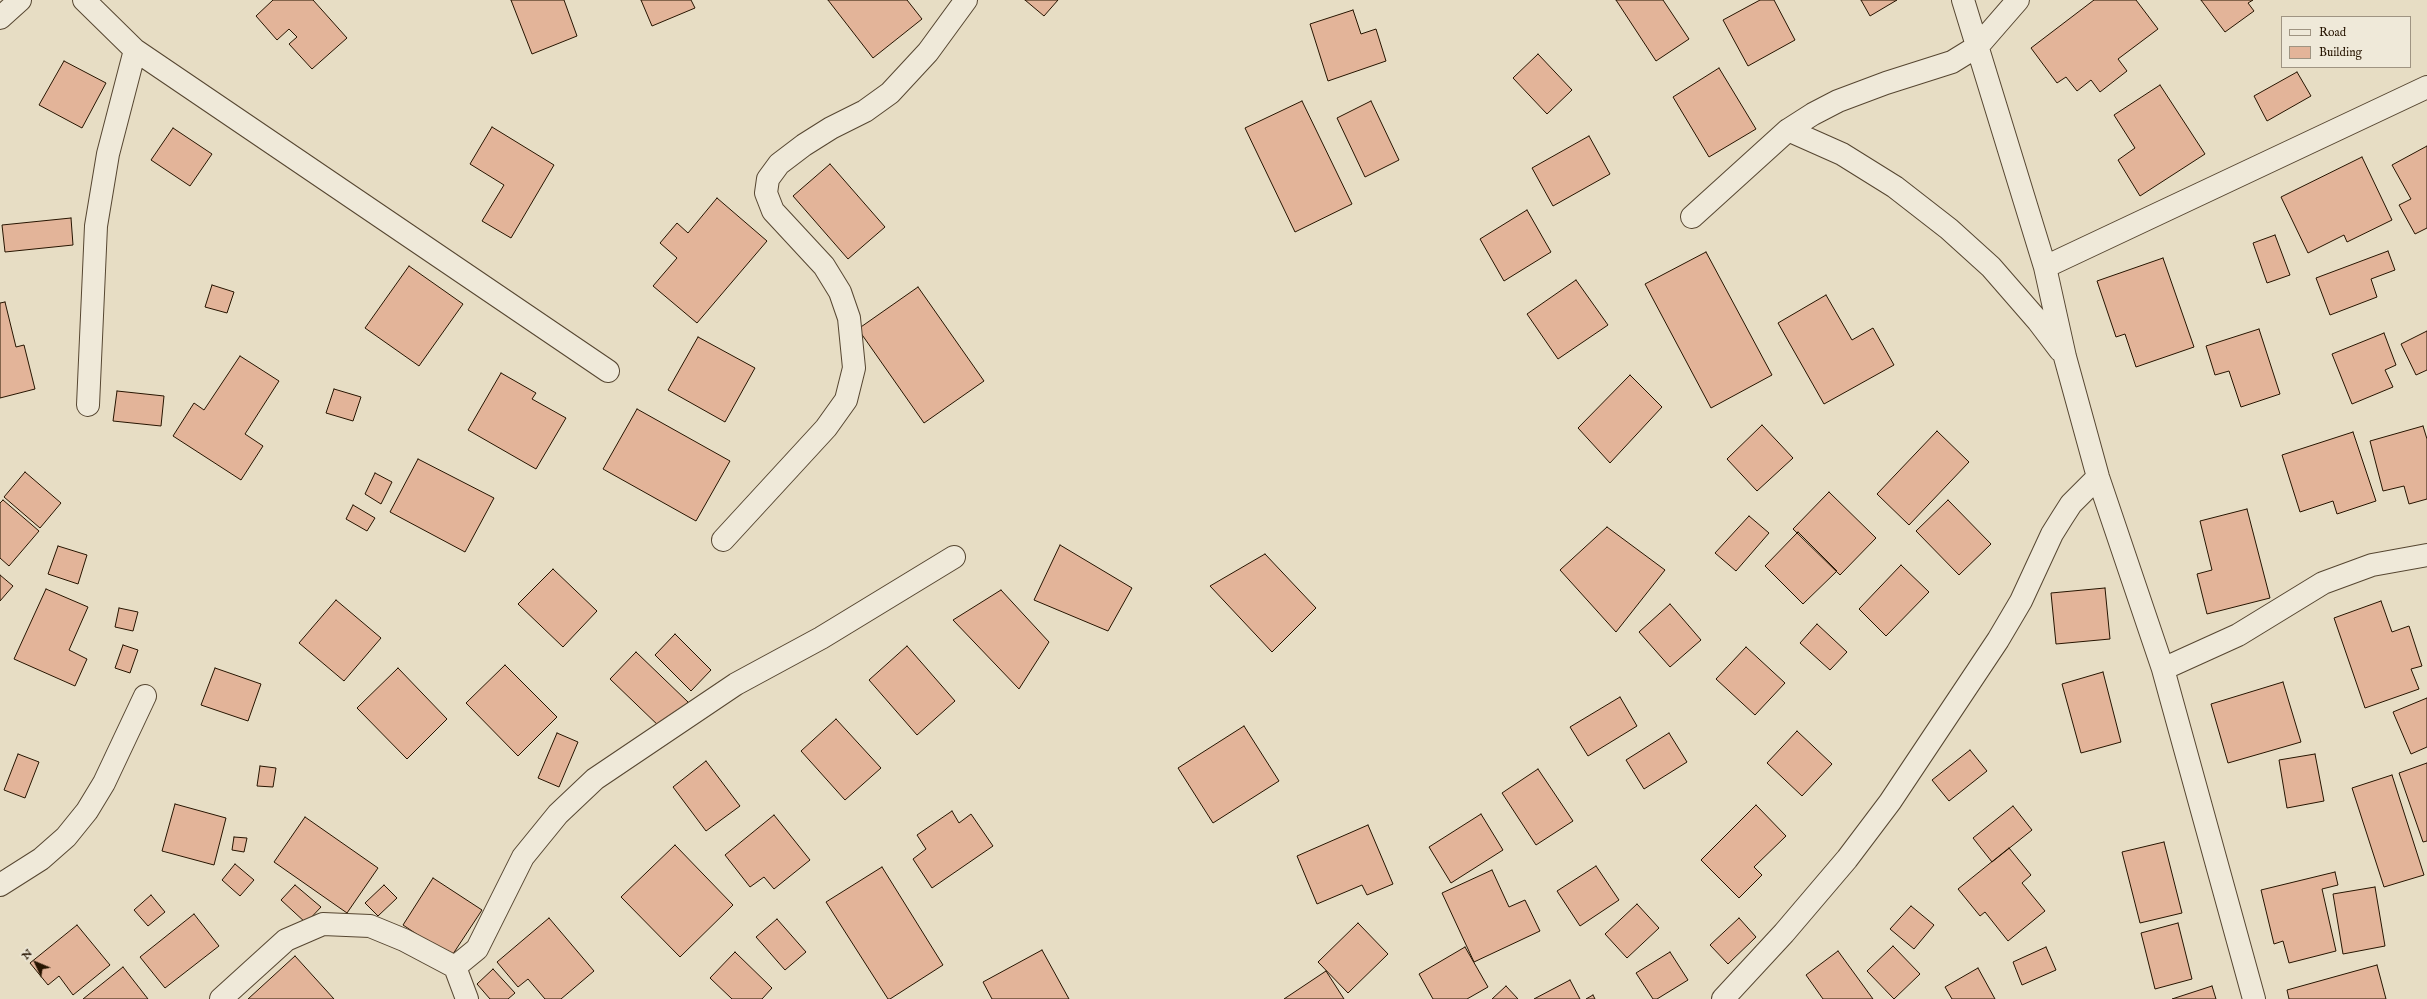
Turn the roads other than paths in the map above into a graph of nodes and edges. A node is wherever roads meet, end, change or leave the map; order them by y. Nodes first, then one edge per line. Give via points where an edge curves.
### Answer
1 (20, 0) edge
2 (84, 0) edge
3 (966, 0) edge
4 (1963, 0) edge
5 (2018, 0) edge
6 (0, 18) edge
7 (1978, 46) junction
8 (135, 50) junction
9 (2427, 88) edge
10 (1788, 130) junction
11 (1692, 217) dead end
12 (2044, 267) junction
13 (2065, 357) junction
14 (608, 371) dead end
15 (88, 404) dead end
16 (2098, 477) junction
17 (723, 540) dead end
18 (2427, 555) edge
19 (954, 557) dead end
20 (2163, 669) junction
21 (145, 696) dead end
22 (0, 885) edge
23 (455, 967) junction
24 (221, 999) edge
25 (467, 999) edge
26 (1722, 999) edge
27 (2254, 999) edge

1 - 6 street
2 - 8 street
3 - 17 street via 928,52 890,93 865,111 804,145 779,164 768,179 766,194 773,211 824,266 840,292 849,318 854,368 846,400 831,422
4 - 7 street
5 - 7 street
7 - 10 street via 1952,62 1838,101
7 - 12 street
8 - 14 street
8 - 15 street via 108,154 96,226
9 - 12 street
10 - 11 street
10 - 13 street via 1842,154 1895,187 1949,229 1991,267 2038,321
12 - 13 street
13 - 16 street
16 - 20 street
16 - 26 street via 2071,504 2062,518 2021,601 1998,640 1890,802 1847,859 1789,927
18 - 20 street via 2372,565 2323,583 2238,635
19 - 23 street via 821,638 736,684 595,779 558,814 523,857 477,949
20 - 27 street
21 - 22 street via 104,783 66,837 42,859
23 - 24 street via 404,940 370,926 323,924 286,940
23 - 25 street

